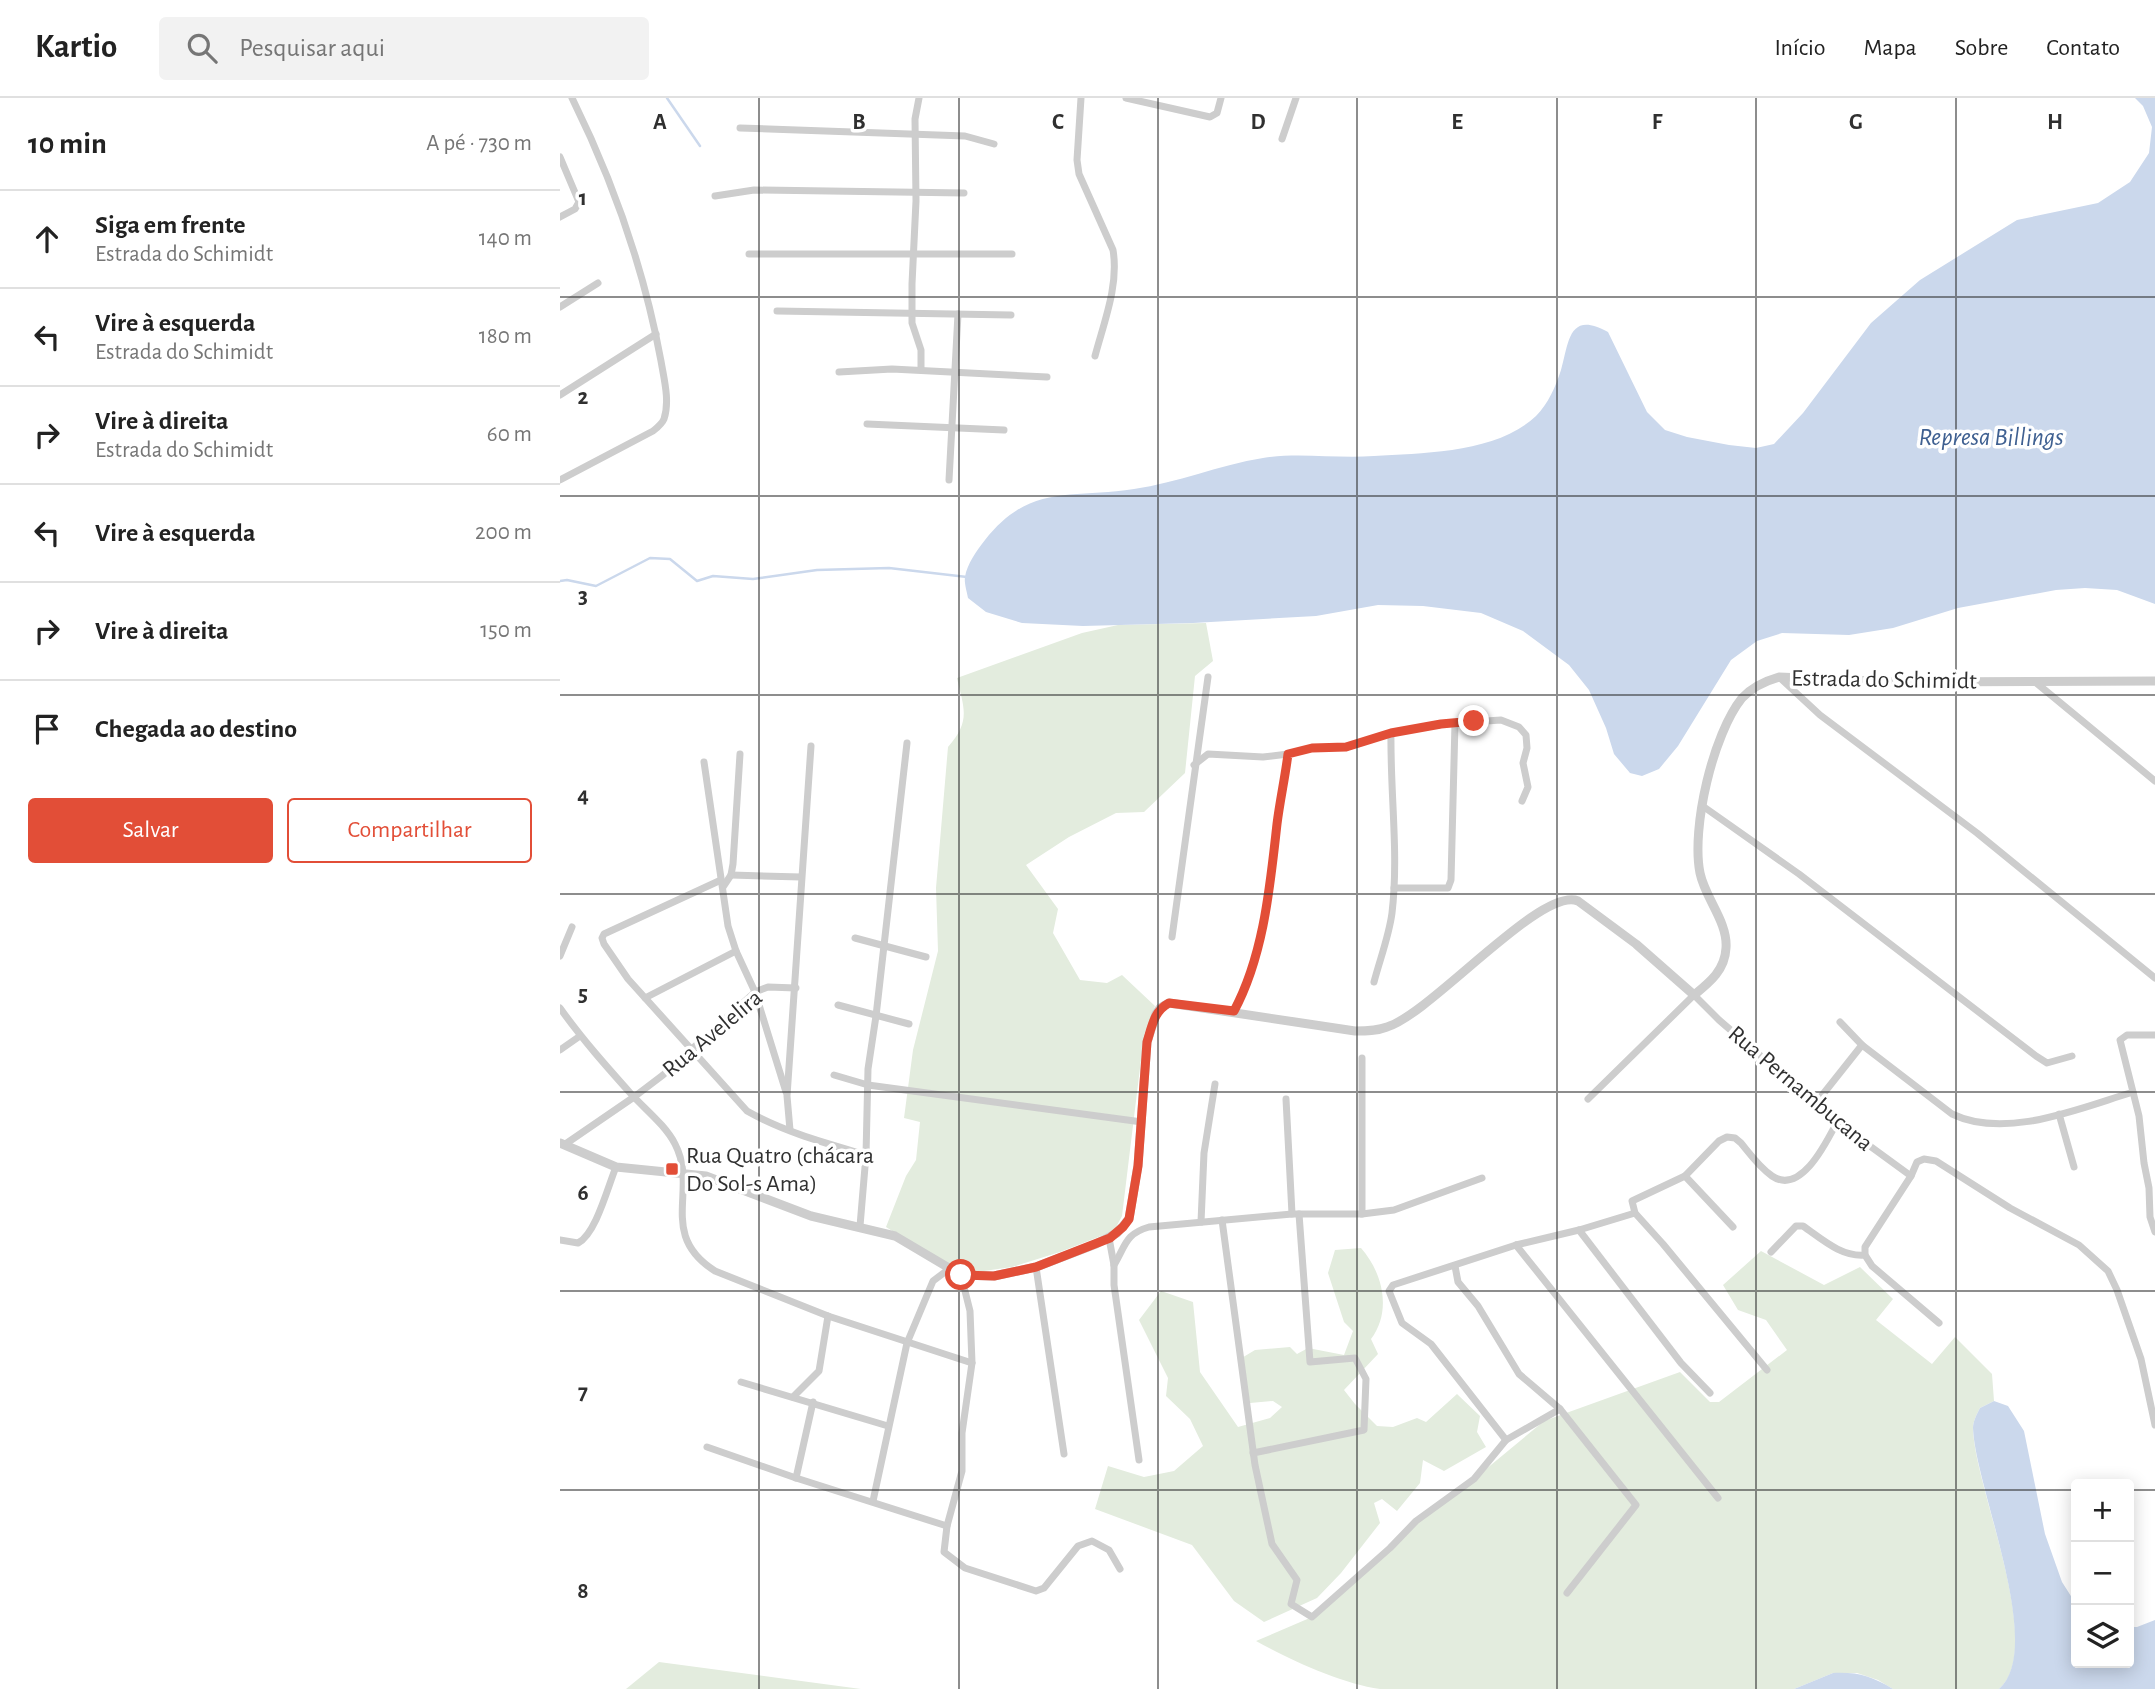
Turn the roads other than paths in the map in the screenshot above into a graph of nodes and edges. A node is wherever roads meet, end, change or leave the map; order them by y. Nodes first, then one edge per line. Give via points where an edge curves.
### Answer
1 (572, 98) edge
2 (919, 98) edge
3 (1081, 98) edge
4 (1126, 98) edge
5 (1221, 98) edge
6 (1296, 98) edge
7 (740, 128) dead end
8 (915, 134) junction
9 (1282, 139) dead end
10 (994, 144) dead end
11 (560, 157) edge
12 (916, 192) junction
13 (964, 193) dead end
14 (715, 196) dead end
15 (560, 218) edge
16 (749, 254) dead end
17 (913, 254) junction
18 (1012, 254) dead end
19 (598, 283) dead end
20 (560, 307) edge
21 (777, 311) dead end
22 (912, 314) junction
23 (958, 314) junction
24 (1010, 315) dead end
25 (656, 334) junction
26 (1095, 356) dead end
27 (921, 370) junction
28 (839, 372) dead end
29 (955, 372) junction
30 (1047, 377) dead end
31 (560, 395) edge
32 (867, 425) dead end
33 (951, 428) junction
34 (1004, 430) dead end
35 (560, 480) edge
36 (948, 480) dead end
37 (1208, 677) dead end
38 (1779, 677) junction
39 (2034, 681) junction
40 (2155, 681) edge
41 (1455, 723) junction
42 (1391, 733) junction
43 (907, 743) dead end
44 (810, 746) dead end
45 (740, 754) dead end
46 (1288, 754) junction
47 (704, 762) dead end
48 (1194, 765) junction
49 (2155, 781) edge
50 (1522, 802) dead end
51 (1704, 807) junction
52 (730, 875) junction
53 (801, 877) junction
54 (722, 884) junction
55 (1394, 888) junction
56 (572, 927) dead end
57 (1172, 937) dead end
58 (855, 938) dead end
59 (884, 945) junction
60 (736, 951) junction
61 (560, 956) edge
62 (926, 957) dead end
63 (2155, 978) edge
64 (1374, 982) dead end
65 (796, 988) junction
66 (755, 992) junction
67 (1694, 995) junction
68 (645, 998) junction
69 (838, 1005) dead end
70 (560, 1008) edge
71 (1234, 1011) junction
72 (876, 1016) junction
73 (1840, 1022) dead end
74 (909, 1024) dead end
75 (2155, 1035) edge
76 (580, 1036) junction
77 (1862, 1045) junction
78 (560, 1050) edge
79 (691, 1050) junction
80 (2072, 1056) dead end
81 (1362, 1058) dead end
82 (834, 1075) dead end
83 (1214, 1084) dead end
84 (868, 1085) junction
85 (2133, 1092) junction
86 (787, 1096) junction
87 (634, 1097) junction
88 (1286, 1099) dead end
89 (1588, 1099) dead end
90 (1816, 1102) junction
91 (2059, 1114) junction
92 (1142, 1122) junction
93 (1837, 1122) junction
94 (790, 1130) junction
95 (562, 1144) edge
96 (866, 1155) junction
97 (616, 1167) junction
98 (2074, 1167) dead end
99 (682, 1173) junction
100 (1911, 1176) junction
101 (1685, 1177) junction
102 (1482, 1178) dead end
103 (1635, 1213) junction
104 (1295, 1214) junction
105 (1362, 1214) junction
106 (1222, 1220) junction
107 (1201, 1222) junction
108 (860, 1227) junction
109 (1732, 1227) dead end
110 (1579, 1230) junction
111 (2155, 1232) edge
112 (1110, 1238) junction
113 (560, 1240) edge
114 (1516, 1245) junction
115 (1772, 1252) dead end
116 (1865, 1255) junction
117 (1114, 1265) junction
118 (1455, 1266) junction
119 (1036, 1267) junction
120 (949, 1269) junction
121 (961, 1275) junction
122 (828, 1315) junction
123 (1939, 1323) dead end
124 (908, 1343) junction
125 (972, 1363) junction
126 (1767, 1370) dead end
127 (741, 1382) dead end
128 (1710, 1393) dead end
129 (2152, 1396) edge
130 (793, 1397) junction
131 (813, 1402) junction
132 (1560, 1409) junction
133 (2155, 1425) edge
134 (888, 1426) junction
135 (1506, 1440) junction
136 (707, 1447) dead end
137 (1253, 1453) junction
138 (1064, 1454) dead end
139 (1139, 1460) dead end
140 (796, 1478) junction
141 (1718, 1497) dead end
142 (873, 1501) junction
143 (947, 1526) junction
144 (1120, 1569) dead end
145 (1567, 1593) dead end

1 - 25 street via 606,169
2 - 8 street
3 - 26 street via 1079,174 1115,261
4 - 5 street via 1210,117 1217,113
6 - 9 street
7 - 8 street
8 - 10 street via 965,136
8 - 12 street
11 - 15 street via 579,202
12 - 13 street
12 - 14 street via 754,190
12 - 17 street
16 - 17 street
17 - 18 street
17 - 22 street
19 - 20 street
21 - 22 street
22 - 23 street
22 - 27 street
23 - 24 street
23 - 29 street
25 - 31 street
25 - 35 street via 666,391 660,425
27 - 28 street
27 - 29 street
29 - 30 street
29 - 33 street
32 - 33 street
33 - 34 street
33 - 36 street
37 - 48 street
38 - 39 street, Estrada do Schimidt
38 - 51 street, Estrada do Schimidt via 1744,696 1734,711 1711,765
38 - 63 street via 1820,715 1977,833
39 - 40 street, Estrada do Schimidt
39 - 49 street
41 - 42 street
41 - 50 street via 1501,720 1526,735 1523,763 1528,787
41 - 55 street via 1451,880 1448,888
42 - 46 street via 1346,747
42 - 55 street
43 - 59 street
44 - 53 street
45 - 52 street
46 - 48 street via 1208,754
46 - 71 street via 1260,938
47 - 54 street
48 - 57 street
51 - 67 street, Estrada do Schimidt via 1698,843 1700,872 1727,945 1719,972
51 - 80 street via 2036,1056 2047,1063
52 - 53 street
52 - 54 street
53 - 65 street
54 - 60 street
54 - 68 street via 603,936 616,963
55 - 64 street via 1392,916
56 - 61 street
58 - 59 street
59 - 62 street
59 - 72 street
60 - 66 street
60 - 68 street
65 - 66 street, Rua Avelelira via 768,987
65 - 86 street
66 - 79 street, Rua Avelelira
66 - 86 street
67 - 71 street via 1636,944 1570,898 1528,919 1426,1004 1389,1027 1355,1031
67 - 89 street
67 - 90 street, Rua Pernambucana
68 - 79 street
69 - 72 street
70 - 76 street
71 - 92 street via 1177,1003 1160,1008 1147,1042
72 - 74 street
72 - 84 street
73 - 77 street
75 - 85 street via 2127,1035 2120,1040
76 - 78 street
76 - 87 street
77 - 90 street
77 - 91 street via 1967,1122 2025,1122
79 - 87 street, Rua Avelelira
79 - 94 street via 747,1111
81 - 105 street
82 - 84 street
83 - 107 street
84 - 92 street
84 - 96 street
85 - 91 street
85 - 111 street
86 - 94 street
87 - 95 street, Rua Avelelira
87 - 99 street via 676,1144
88 - 104 street
90 - 93 street, Rua Pernambucana
91 - 98 street
92 - 112 street via 1129,1219
93 - 100 street, Rua Pernambucana
93 - 101 street via 1820,1155 1799,1176 1774,1178 1741,1143 1727,1137
94 - 96 street
95 - 97 street
96 - 108 street
97 - 99 street
97 - 113 street via 586,1237 578,1243
99 - 108 street via 706,1176 810,1216
99 - 122 street via 684,1233 699,1261
100 - 116 street via 1865,1247
100 - 129 street via 1920,1160 1936,1161 2096,1258 2117,1290
101 - 103 street via 1632,1201
101 - 109 street
102 - 105 street via 1394,1210
103 - 110 street
103 - 126 street
104 - 105 street
104 - 106 street
104 - 137 street via 1310,1362 1355,1358 1366,1379 1364,1430
106 - 107 street
106 - 137 street
107 - 117 street via 1135,1231
108 - 120 street via 895,1236
110 - 114 street
110 - 128 street via 1681,1363
112 - 117 street
112 - 119 street
114 - 118 street
114 - 141 street
115 - 116 street via 1796,1226 1803,1226 1844,1253
116 - 123 street
117 - 139 street
118 - 132 street via 1458,1282 1519,1374
118 - 135 street via 1393,1285 1389,1291 1402,1323 1431,1344
119 - 121 street via 994,1276
119 - 138 street
120 - 121 street
120 - 124 street via 933,1281
121 - 125 street via 970,1311
122 - 124 street
122 - 130 street via 819,1371
124 - 125 street
124 - 134 street
125 - 143 street via 962,1433 962,1471
127 - 130 street
129 - 133 street
130 - 131 street
131 - 134 street
131 - 140 street
132 - 135 street
132 - 145 street via 1636,1505
134 - 142 street
135 - 137 street via 1475,1479 1416,1521 1312,1617 1292,1604 1297,1580 1272,1544
136 - 140 street
140 - 142 street
142 - 143 street
143 - 144 street via 944,1552 965,1568 1036,1591 1044,1588 1078,1546 1092,1541 1108,1550

